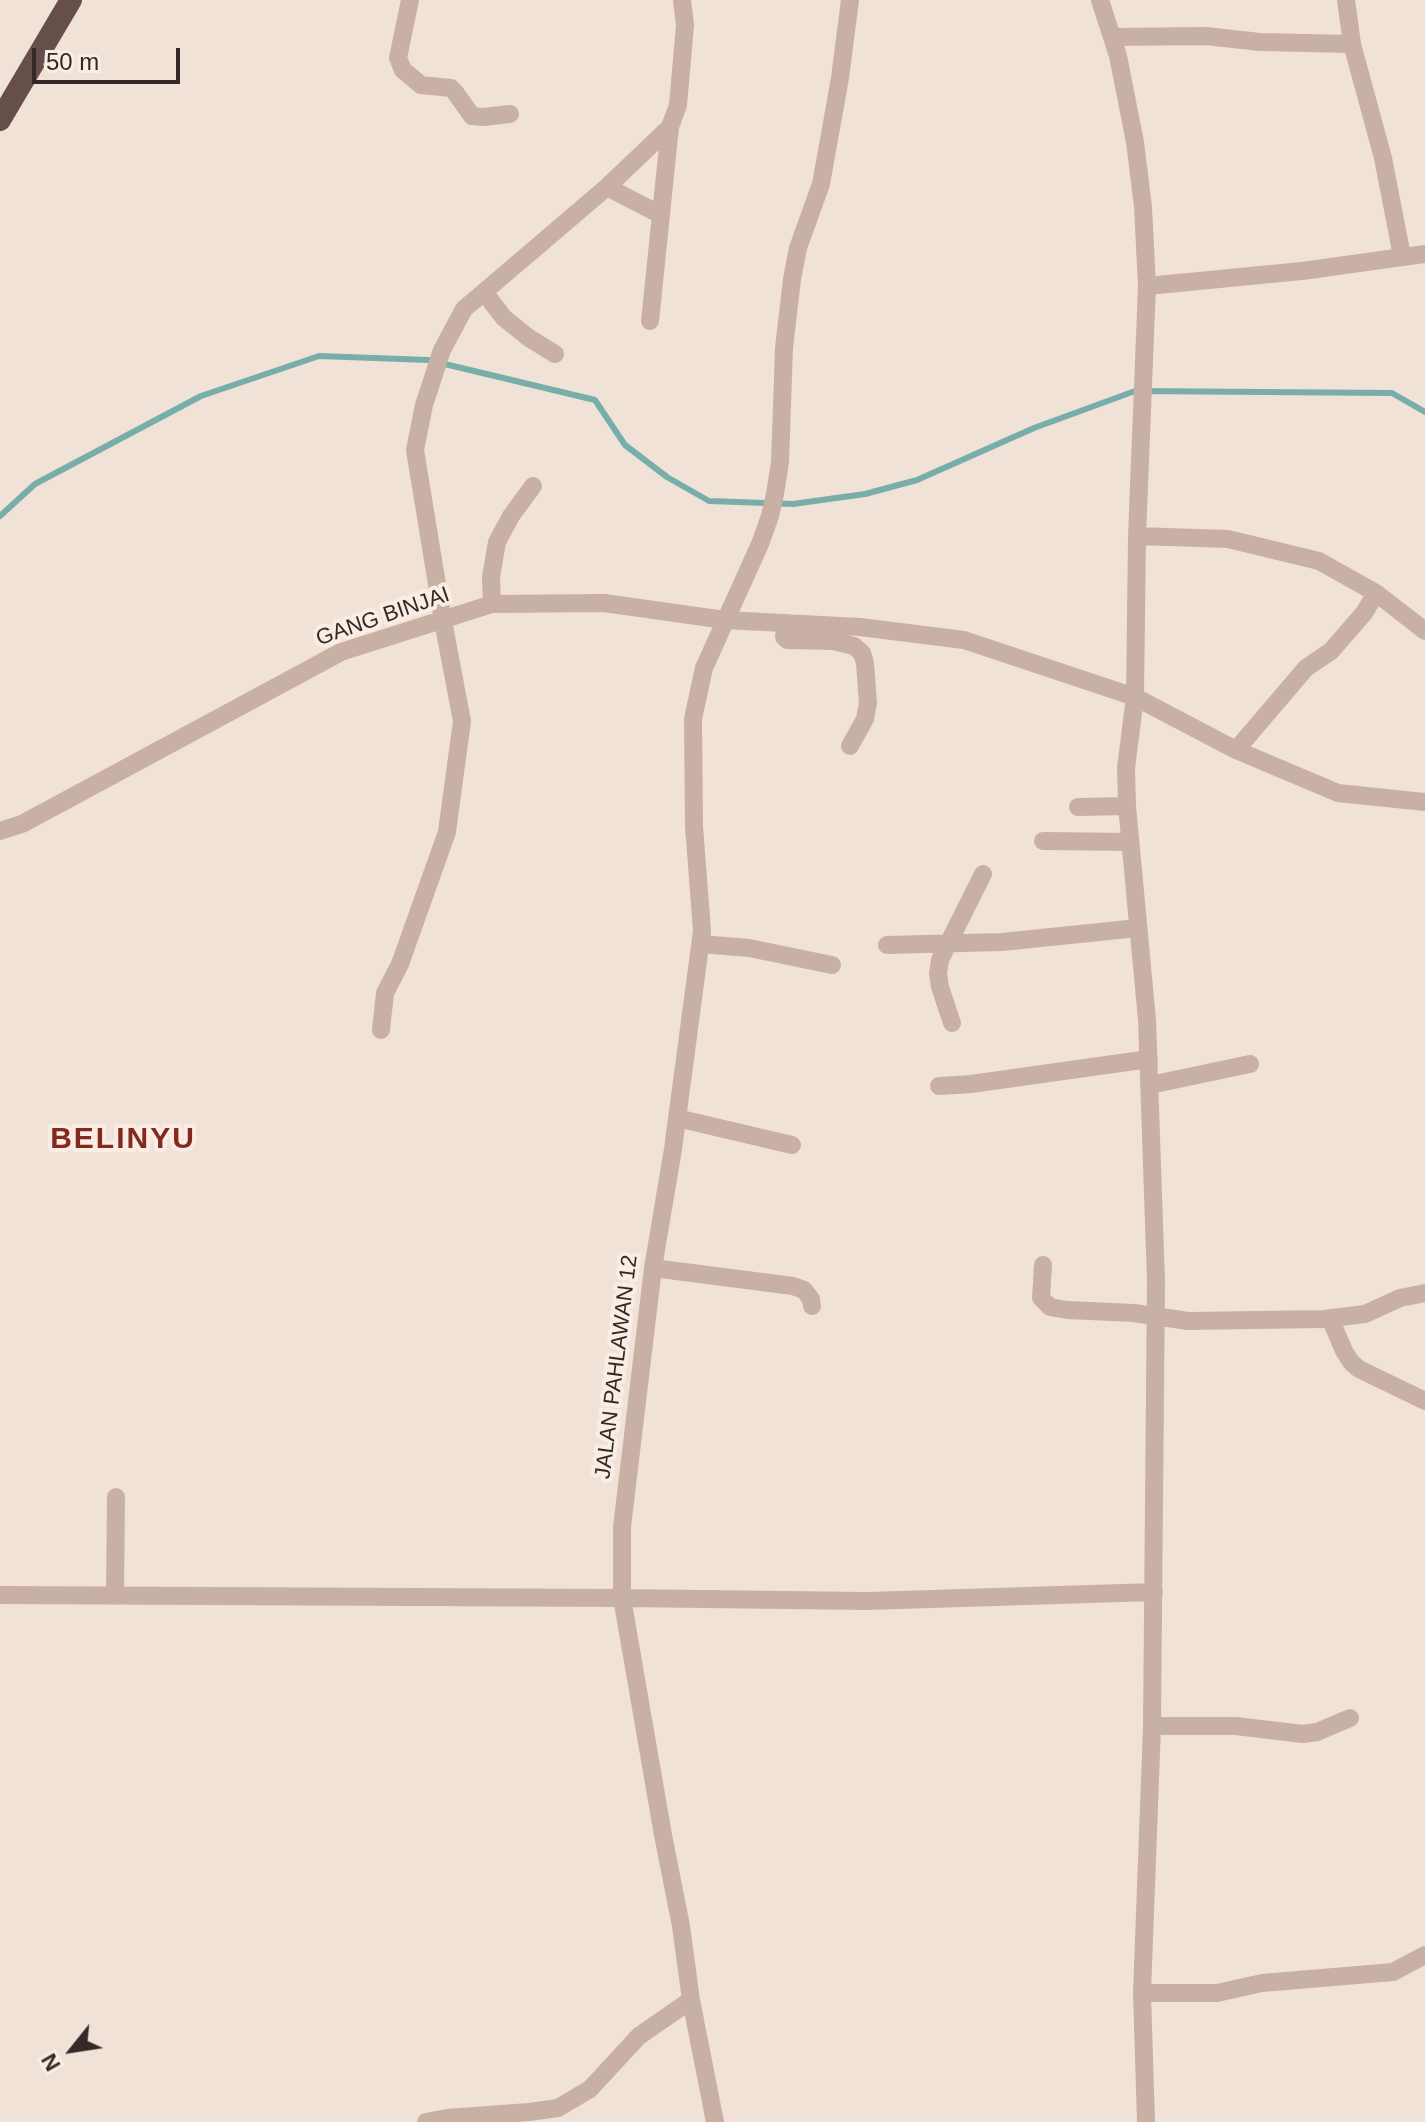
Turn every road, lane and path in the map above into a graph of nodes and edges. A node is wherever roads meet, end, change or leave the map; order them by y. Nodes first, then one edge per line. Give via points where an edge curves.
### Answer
1 (71, 0) edge
2 (410, 0) edge
3 (682, 0) edge
4 (850, 0) edge
5 (1100, 0) edge
6 (1346, 0) edge
7 (1113, 37) junction
8 (1352, 44) junction
9 (510, 114) dead end
10 (0, 120) edge
11 (670, 127) junction
12 (607, 187) junction
13 (661, 215) junction
14 (1425, 254) edge
15 (1402, 256) junction
16 (1147, 286) junction
17 (484, 292) junction
18 (650, 321) dead end
19 (555, 354) dead end
20 (533, 486) dead end
21 (1137, 536) junction
22 (1376, 593) junction
23 (492, 604) junction
24 (725, 620) junction
25 (443, 621) junction
26 (786, 623) junction
27 (1425, 631) edge
28 (1135, 697) junction
29 (850, 746) dead end
30 (1236, 750) junction
31 (1425, 802) edge
32 (1127, 806) junction
33 (1078, 807) dead end
34 (0, 831) edge
35 (1043, 841) dead end
36 (1130, 842) junction
37 (983, 874) dead end
38 (1138, 928) junction
39 (949, 943) junction
40 (701, 944) junction
41 (887, 945) dead end
42 (832, 965) dead end
43 (952, 1023) dead end
44 (381, 1030) dead end
45 (1149, 1059) junction
46 (1250, 1064) dead end
47 (1150, 1085) junction
48 (939, 1086) dead end
49 (677, 1118) junction
50 (792, 1145) dead end
51 (1043, 1265) dead end
52 (653, 1268) junction
53 (1425, 1293) edge
54 (812, 1306) dead end
55 (1155, 1317) junction
56 (1330, 1318) junction
57 (1425, 1401) edge
58 (116, 1497) dead end
59 (1154, 1592) junction
60 (0, 1595) edge
61 (115, 1596) junction
62 (622, 1598) junction
63 (1350, 1718) dead end
64 (1152, 1726) junction
65 (1425, 1955) edge
66 (1142, 1993) junction
67 (691, 2000) junction
68 (543, 2116) edge
69 (426, 2122) edge
70 (715, 2122) edge
71 (1146, 2122) edge

1 - 10 highway
2 - 9 street via 398,58 403,70 421,85 451,88 472,116
3 - 11 street via 682,65
4 - 24 street, JALAN PAHLAWAN 12 via 821,184 792,279 775,494 760,544
5 - 7 street
6 - 8 street
7 - 8 street
7 - 16 street via 1135,142
8 - 15 street via 1383,158
11 - 12 street
11 - 13 street
12 - 13 street
12 - 17 street
13 - 18 street
14 - 15 street
15 - 16 street
16 - 21 street
17 - 19 street via 504,318
17 - 25 street via 464,309 442,350 415,450
20 - 23 street via 497,542
21 - 22 street via 1228,539 1319,561
21 - 28 street
22 - 27 street
22 - 30 street via 1331,651 1306,668
23 - 24 street, GANG BINJAI via 604,603
23 - 25 street, GANG BINJAI
24 - 26 street, GANG BINJAI
24 - 40 street, JALAN PAHLAWAN 12 via 704,668 693,719
25 - 34 street, GANG BINJAI via 341,652 22,824
25 - 44 street via 462,721 447,832 385,993
26 - 28 street, GANG BINJAI via 964,640
26 - 29 street via 787,640 833,641 862,653 868,703
28 - 30 street, GANG BINJAI
28 - 32 street
30 - 31 street, GANG BINJAI via 1338,793
32 - 33 street
32 - 36 street
35 - 36 street
36 - 38 street
37 - 39 street
38 - 39 street
38 - 45 street
39 - 41 street
39 - 43 street via 938,973
40 - 42 street
40 - 49 street, JALAN PAHLAWAN 12
45 - 47 street
45 - 48 street
46 - 47 street
47 - 55 street
49 - 50 street
49 - 52 street, JALAN PAHLAWAN 12
51 - 55 street via 1041,1298 1050,1307
52 - 54 street via 793,1286 804,1290
52 - 62 street, JALAN PAHLAWAN 12 via 622,1527
53 - 56 street via 1365,1314
55 - 56 street
55 - 59 street
56 - 57 street via 1344,1351 1359,1369
58 - 61 street
59 - 62 street via 867,1601
59 - 64 street
60 - 61 street
61 - 62 street
62 - 67 street, JALAN PAHLAWAN 12
63 - 64 street via 1303,1734 1236,1726
64 - 66 street
65 - 66 street via 1393,1972 1262,1983 1217,1993
66 - 71 street
67 - 68 street via 639,2036 590,2089
67 - 70 street, JALAN PAHLAWAN 12
68 - 69 street

